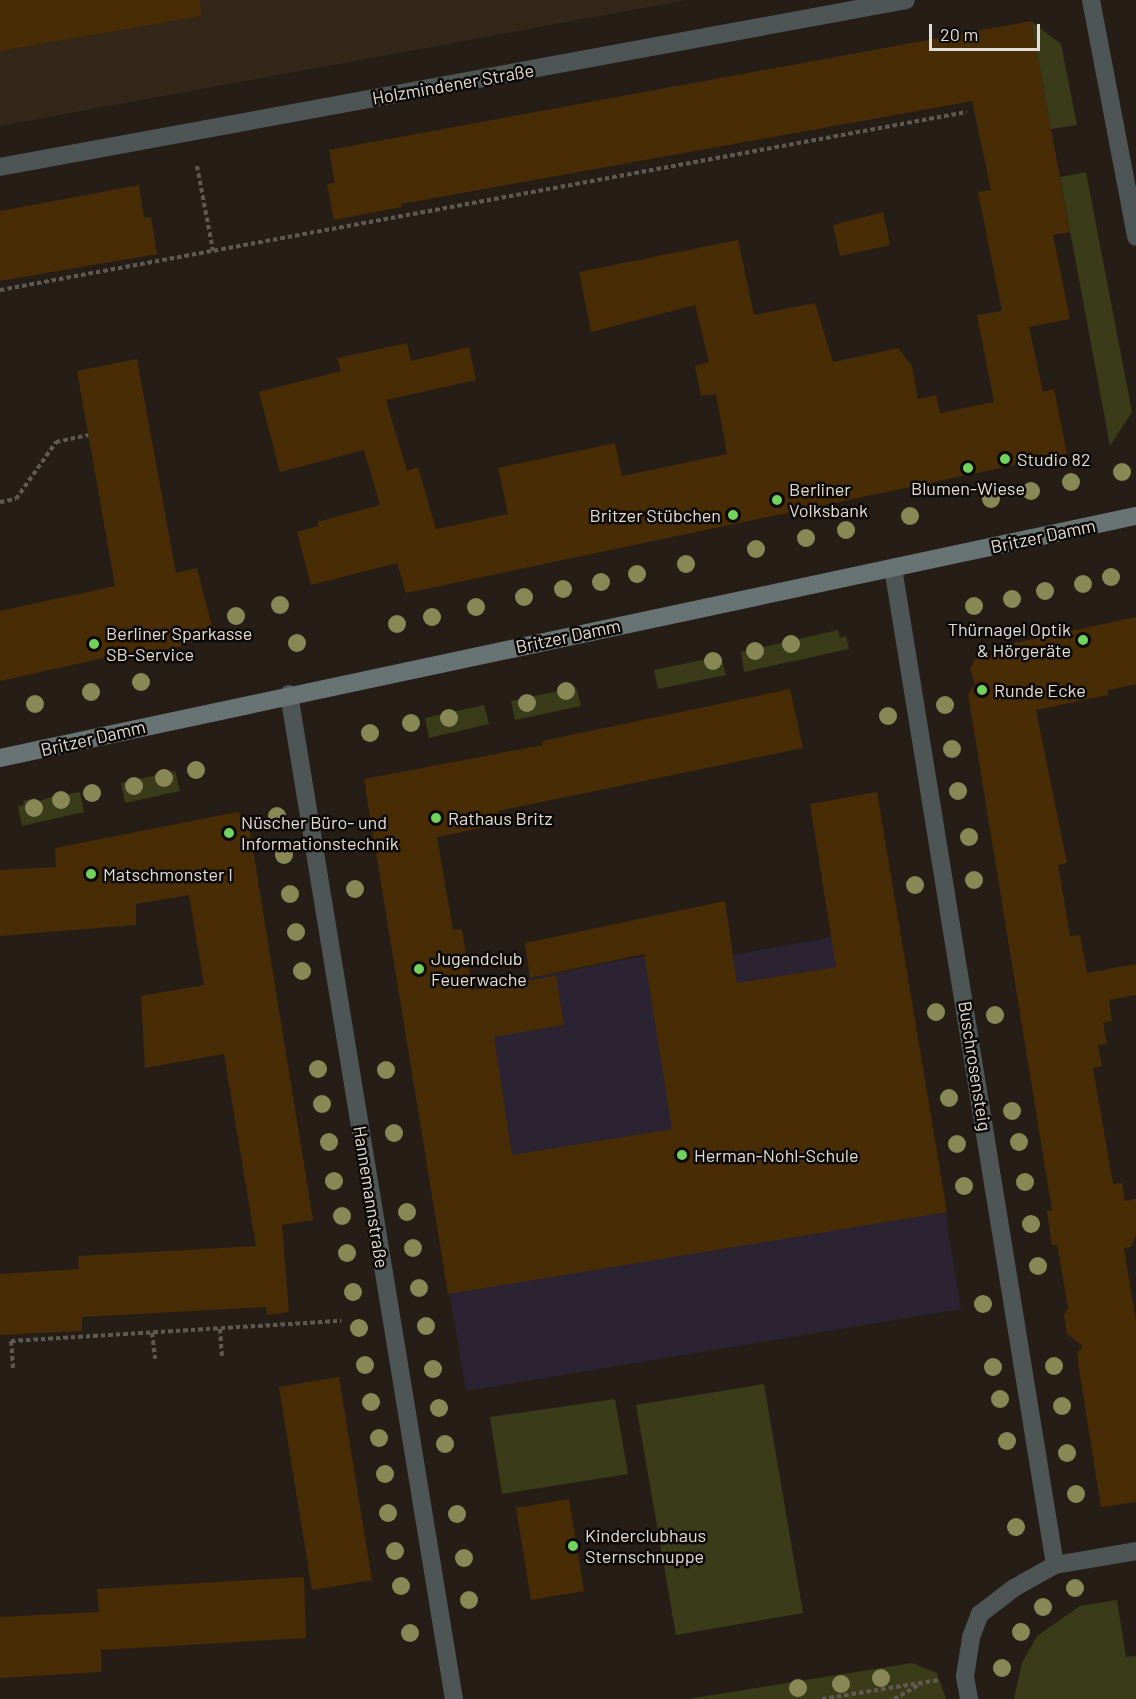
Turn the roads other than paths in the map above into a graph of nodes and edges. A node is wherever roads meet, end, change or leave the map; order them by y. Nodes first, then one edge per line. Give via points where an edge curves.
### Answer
1 (906, 0) edge
2 (1092, 0) edge
3 (0, 167) edge
4 (1136, 237) edge
5 (1136, 516) edge
6 (893, 568) junction
7 (289, 694) junction
8 (0, 758) edge
9 (1136, 1551) edge
10 (1056, 1565) junction
11 (454, 1699) edge
12 (969, 1699) edge

1 - 3 street, Holzmindener Straße
2 - 4 street
5 - 6 main road, Britzer Damm
6 - 7 main road, Britzer Damm
6 - 10 street, Buschrosensteig
7 - 8 main road, Britzer Damm
7 - 11 street, Hannemannstraße
9 - 10 street
10 - 12 street via 1014,1588 980,1614 971,1637 965,1676

